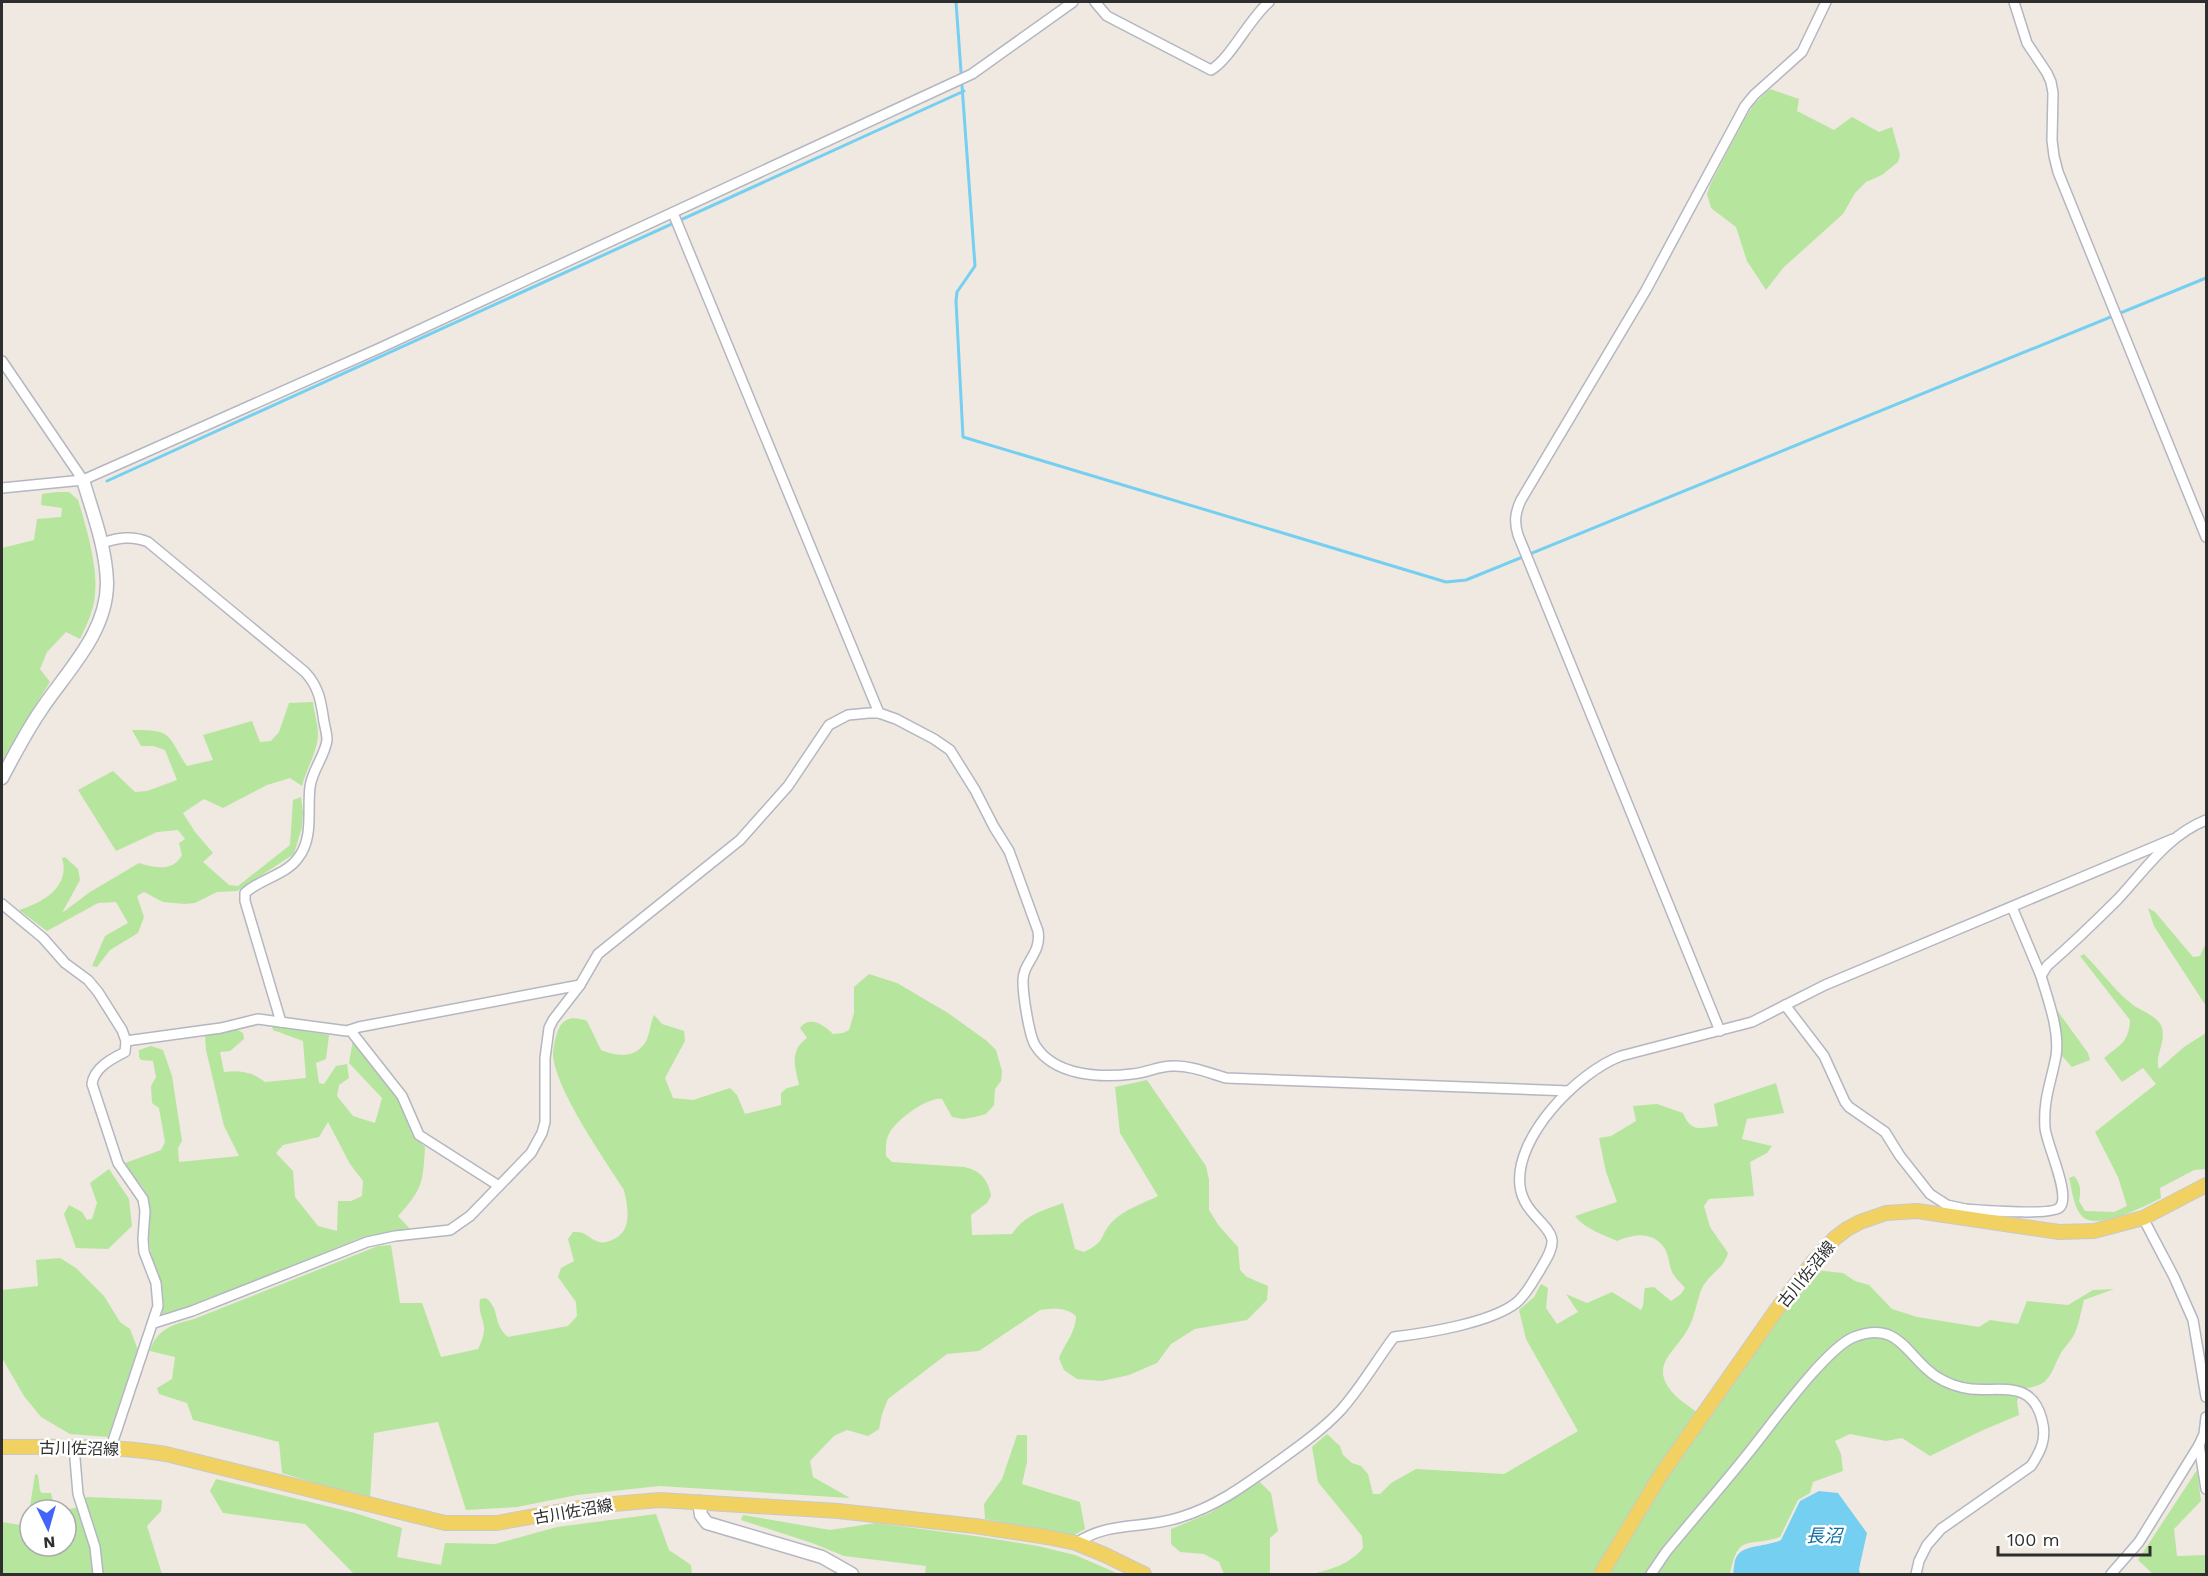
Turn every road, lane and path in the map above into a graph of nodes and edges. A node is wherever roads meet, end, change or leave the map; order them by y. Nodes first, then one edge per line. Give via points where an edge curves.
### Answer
1 (1072, 2) edge
2 (1095, 2) edge
3 (1269, 2) edge
4 (1826, 2) edge
5 (2013, 2) edge
6 (676, 219) junction
7 (2, 361) edge
8 (83, 480) junction
9 (2, 488) edge
10 (2206, 537) edge
11 (101, 543) junction
12 (879, 713) junction
13 (2, 778) edge
14 (2206, 820) edge
15 (2173, 839) junction
16 (2, 904) edge
17 (2012, 907) junction
18 (2041, 976) junction
19 (580, 986) junction
20 (1785, 1005) junction
21 (281, 1022) junction
22 (350, 1030) junction
23 (1720, 1031) junction
24 (126, 1041) junction
25 (1569, 1091) junction
26 (2206, 1185) edge
27 (499, 1186) junction
28 (1964, 1213) junction
29 (2143, 1218) junction
30 (154, 1323) junction
31 (2206, 1397) edge
32 (2206, 1417) edge
33 (2199, 1445) junction
34 (2, 1447) edge
35 (74, 1447) junction
36 (111, 1447) junction
37 (2206, 1490) edge
38 (699, 1502) junction
39 (1076, 1544) junction
40 (98, 1575) edge
41 (852, 1575) edge
42 (1143, 1575) edge
43 (1601, 1575) edge
44 (1651, 1575) edge
45 (1916, 1575) edge
46 (2111, 1575) edge

1 - 6 street via 972,74
2 - 3 street via 1107,16 1212,70
4 - 23 street via 1802,52 1745,106 1646,290 1515,515 1526,554
5 - 10 street via 2027,43 2048,73 2054,93 2052,140 2056,164
6 - 8 street
6 - 12 street
7 - 8 street
8 - 9 street
8 - 11 street
11 - 13 street via 107,585 94,635 29,727
11 - 21 street via 128,537 148,542 305,672 320,694 327,739 313,773 310,813 299,858 245,893
12 - 19 street via 848,715 829,725 788,786 740,840 598,954
12 - 25 street via 950,750 1009,851 1040,942 1023,981 1031,1037 1053,1062 1087,1075 1133,1074 1186,1066 1226,1078
14 - 15 street
15 - 17 street
15 - 18 street
16 - 24 street via 88,980
17 - 18 street
17 - 20 street
18 - 28 street via 2056,1041 2046,1093 2046,1131 2064,1200 2052,1212
19 - 22 street
19 - 27 street via 549,1028 542,1133 531,1153
20 - 23 street via 1752,1022
20 - 28 street via 1824,1056 1849,1107 1885,1132 1930,1194
21 - 22 street
21 - 24 street via 250,1020 222,1028
22 - 27 street via 402,1095 419,1135
23 - 25 street via 1610,1060
24 - 30 street via 125,1052 99,1069 92,1084 118,1163 142,1199 144,1252 159,1295
25 - 39 street via 1537,1128 1521,1168 1522,1197 1552,1242 1547,1258 1517,1302 1485,1317 1394,1337 1341,1410 1322,1428 1212,1505 1165,1522 1112,1527 1088,1535
26 - 29 main road, 古川佐沼線
27 - 30 street via 450,1230 367,1242
28 - 29 main road, 古川佐沼線 via 2077,1233
28 - 43 main road, 古川佐沼線 via 1886,1213 1847,1229 1824,1248 1694,1426
29 - 31 street via 2193,1320
30 - 36 street
32 - 33 street
33 - 37 street
33 - 46 street via 2139,1542
34 - 35 main road, 古川佐沼線
35 - 36 main road, 古川佐沼線
35 - 40 street via 78,1494 95,1547
36 - 38 main road, 古川佐沼線 via 208,1463 445,1523 497,1523 617,1503
38 - 39 main road, 古川佐沼線 via 881,1515 1024,1533
38 - 41 street via 707,1523 822,1557
39 - 42 main road, 古川佐沼線
44 - 45 street via 1834,1352 1853,1338 1886,1334 1907,1346 1919,1362 1946,1382 1971,1389 2006,1388 2023,1393 2036,1406 2043,1426 2041,1452 2031,1466 1941,1529 1927,1545

